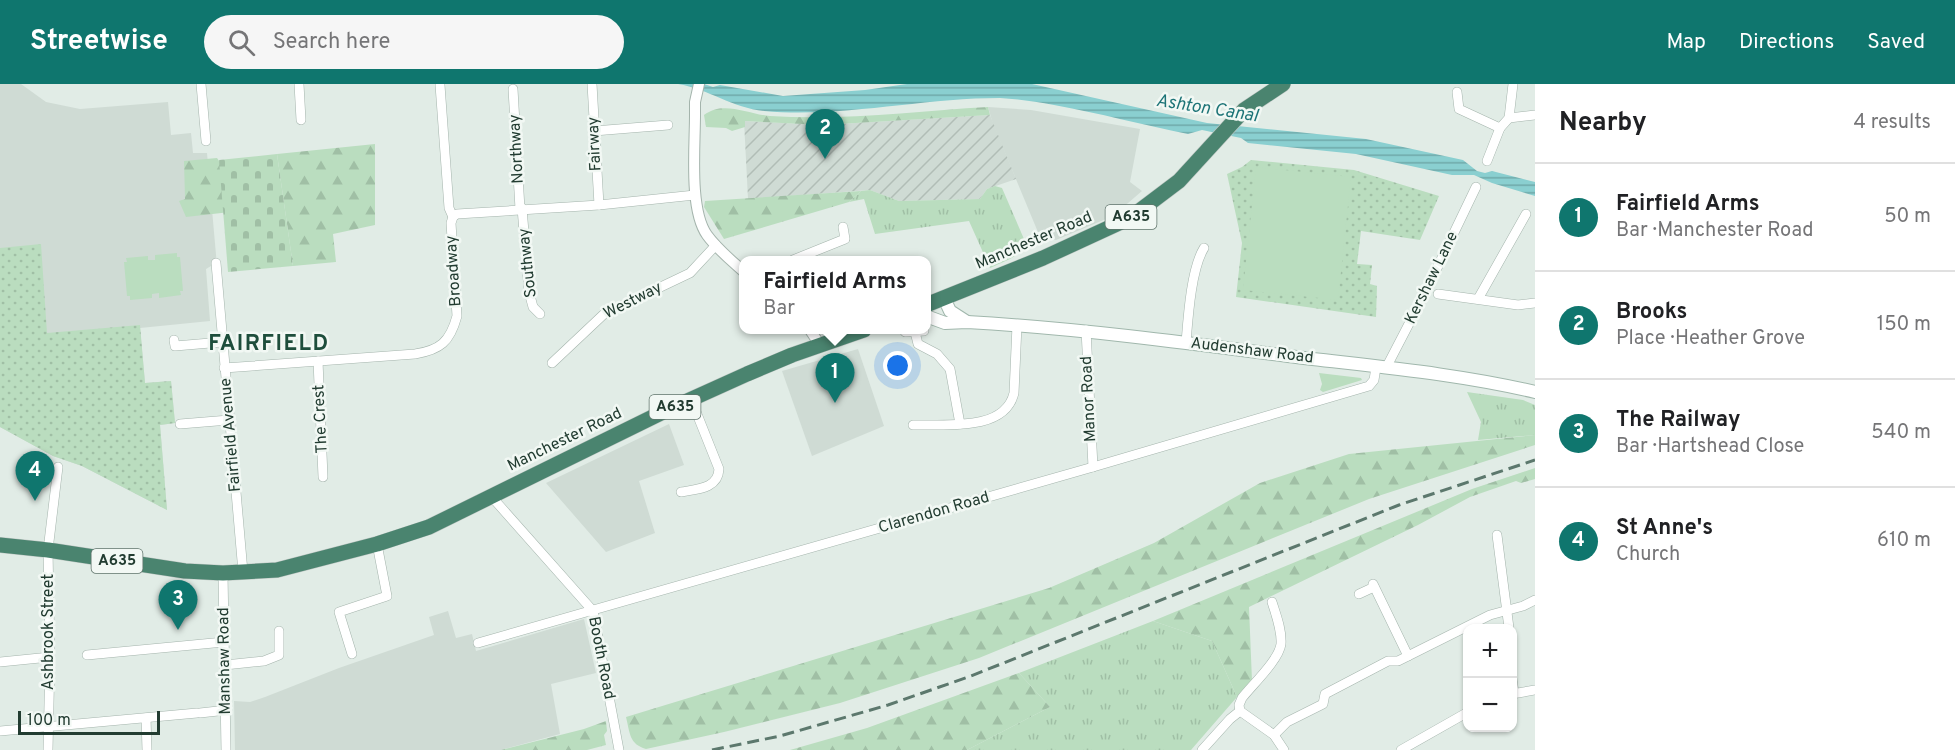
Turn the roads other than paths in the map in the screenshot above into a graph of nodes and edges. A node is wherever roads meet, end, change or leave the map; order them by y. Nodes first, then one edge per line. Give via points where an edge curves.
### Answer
1 (201, 84) edge
2 (299, 84) edge
3 (592, 84) edge
4 (699, 84) edge
5 (1283, 84) edge
6 (1513, 84) edge
7 (440, 85) edge
8 (513, 88) dead end
9 (1457, 92) dead end
10 (1535, 115) edge
11 (1509, 118) junction
12 (301, 120) dead end
13 (668, 125) dead end
14 (1500, 128) junction
15 (594, 131) junction
16 (206, 141) dead end
17 (1487, 161) dead end
18 (1476, 187) dead end
19 (695, 195) junction
20 (598, 205) junction
21 (521, 209) junction
22 (1526, 214) dead end
23 (453, 217) junction
24 (843, 227) dead end
25 (716, 245) junction
26 (1204, 248) dead end
27 (808, 256) edge
28 (1186, 257) dead end
29 (1198, 260) junction
30 (216, 263) dead end
31 (739, 267) edge
32 (1438, 294) dead end
33 (944, 298) junction
34 (1478, 299) junction
35 (931, 303) edge
36 (1535, 303) edge
37 (540, 314) dead end
38 (931, 317) edge
39 (967, 322) junction
40 (1017, 325) junction
41 (1086, 330) junction
42 (813, 334) edge
43 (852, 334) edge
44 (916, 334) edge
45 (174, 340) dead end
46 (222, 342) junction
47 (1186, 343) junction
48 (820, 345) junction
49 (318, 361) junction
50 (552, 363) dead end
51 (224, 368) junction
52 (1381, 368) junction
53 (1535, 392) edge
54 (691, 399) junction
55 (229, 420) junction
56 (180, 424) dead end
57 (960, 424) junction
58 (913, 425) dead end
59 (58, 467) dead end
60 (1093, 467) junction
61 (323, 477) dead end
62 (681, 492) dead end
63 (491, 496) junction
64 (1497, 535) dead end
65 (377, 544) junction
66 (0, 545) edge
67 (48, 550) junction
68 (243, 572) junction
69 (223, 573) junction
70 (1359, 594) dead end
71 (1535, 600) edge
72 (1272, 602) dead end
73 (1507, 609) junction
74 (593, 611) junction
75 (1509, 624) edge
76 (279, 631) dead end
77 (224, 642) junction
78 (478, 644) dead end
79 (352, 654) dead end
80 (87, 655) dead end
81 (1408, 656) junction
82 (50, 657) junction
83 (0, 662) edge
84 (225, 665) junction
85 (1535, 690) edge
86 (1517, 693) edge
87 (227, 710) junction
88 (1240, 711) junction
89 (1463, 714) edge
90 (146, 718) junction
91 (49, 727) junction
92 (0, 731) edge
93 (1274, 735) junction
94 (619, 748) edge
95 (1407, 748) edge
96 (48, 750) edge
97 (147, 750) edge
98 (226, 750) edge
99 (1202, 750) edge
100 (1284, 750) edge

1 - 16 street
2 - 12 street
3 - 15 street, Fairway
4 - 19 street via 695,102
5 - 33 highway, Manchester Road / A635 via 1244,110 1179,181 1130,218
6 - 11 street
7 - 23 street via 449,208
8 - 21 street, Northway
9 - 14 street via 1460,109
10 - 11 street
11 - 14 street
13 - 15 street
14 - 17 street
15 - 20 street, Fairway
18 - 52 street, Kershaw Lane via 1422,299
19 - 20 street, Broadway
19 - 25 street via 703,228
20 - 21 street, Broadway
21 - 23 street, Broadway
21 - 37 street, Southway via 530,292 533,308
22 - 34 street
23 - 49 street, Broadway via 457,316 442,345 415,354
24 - 27 street via 847,243
25 - 31 street
25 - 50 street, Westway via 690,273 604,314
26 - 29 street
28 - 29 street
29 - 47 street
30 - 46 street, Fairfield Avenue
32 - 34 street
33 - 35 highway, Manchester Road / A635
33 - 39 main road via 950,311
34 - 36 street via 1518,305
38 - 39 main road, Audenshaw Road via 951,324
39 - 40 main road, Audenshaw Road
40 - 41 main road, Audenshaw Road
40 - 57 street via 1012,402 998,416
41 - 47 main road, Audenshaw Road
41 - 60 street, Manor Road
42 - 48 street
43 - 48 highway, Manchester Road / A635
44 - 57 street via 918,344 937,354 950,369
45 - 46 street via 175,346
46 - 51 street, Fairfield Avenue
47 - 52 main road, Audenshaw Road
48 - 54 highway, Manchester Road / A635
49 - 51 street, Broadway
49 - 61 street, The Crest
51 - 55 street, Fairfield Avenue
52 - 53 main road, Audenshaw Road
52 - 60 street, Clarendon Road via 1369,386
54 - 62 street via 719,474 710,486
54 - 63 highway, Manchester Road / A635
55 - 56 street
55 - 68 street, Fairfield Avenue
57 - 58 street
59 - 67 street, Ashbrook Street
60 - 74 street, Clarendon Road
63 - 65 highway, Manchester Road / A635 via 429,527
63 - 74 street, Booth Road
64 - 73 street
65 - 68 highway, Manchester Road / A635 via 277,570
65 - 79 street via 387,596 339,612
66 - 67 highway, A635
67 - 69 highway, A635
67 - 82 street, Ashbrook Street
68 - 69 highway, A635
69 - 77 street, Manshaw Road
70 - 81 street via 1374,586
71 - 73 street
72 - 88 street via 1281,645 1242,698
73 - 75 street
73 - 81 street
74 - 78 street, Clarendon Road
74 - 94 street, Booth Road
76 - 84 street via 279,655 264,661
77 - 80 street
77 - 84 street, Manshaw Road
81 - 93 street via 1388,661 1325,694 1323,704 1287,722
82 - 83 street
82 - 91 street, Ashbrook Street
84 - 87 street, Manshaw Road
85 - 86 street
87 - 90 street
87 - 98 street, Manshaw Road
88 - 93 street
88 - 99 street
89 - 95 street
90 - 91 street
90 - 97 street
91 - 92 street
91 - 96 street, Ashbrook Street
93 - 100 street

